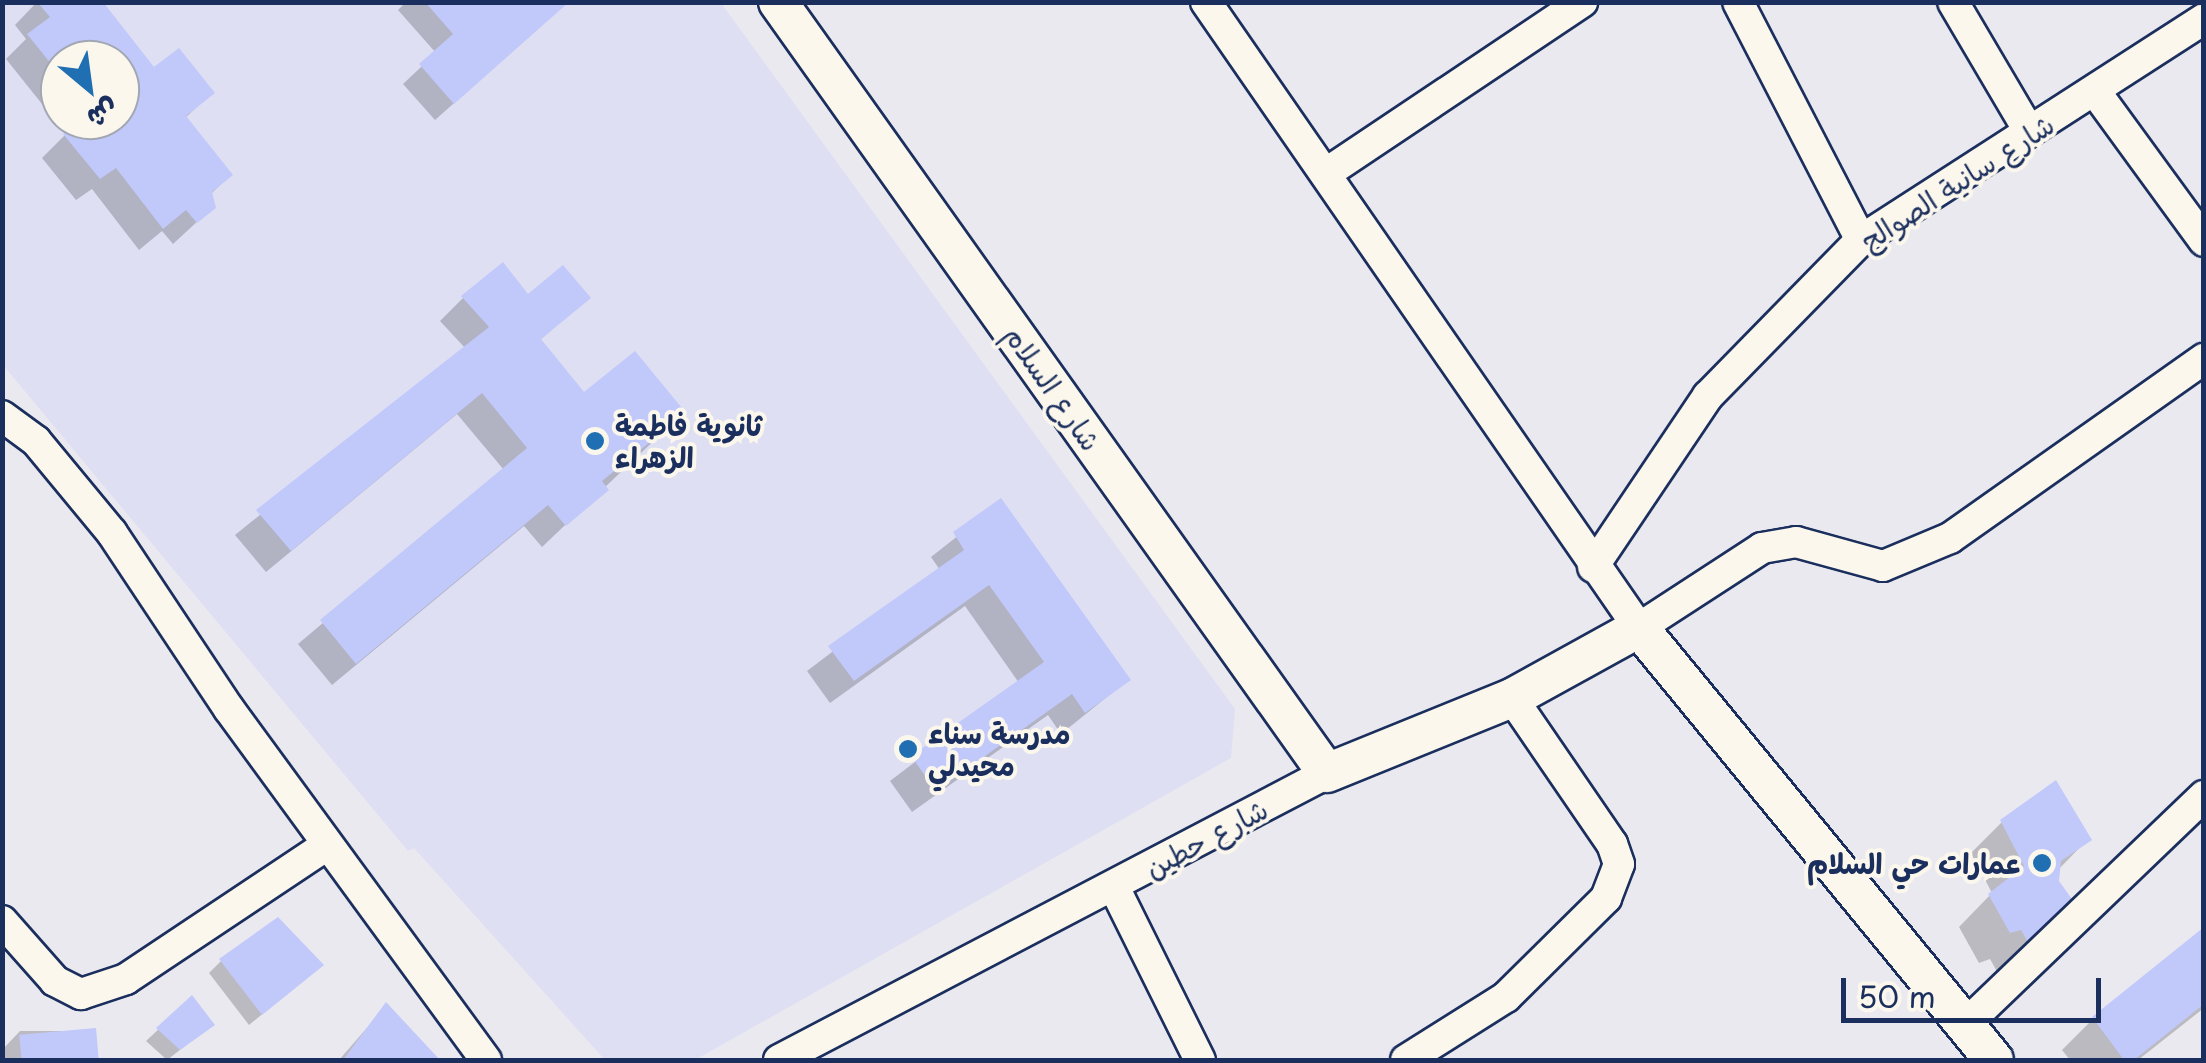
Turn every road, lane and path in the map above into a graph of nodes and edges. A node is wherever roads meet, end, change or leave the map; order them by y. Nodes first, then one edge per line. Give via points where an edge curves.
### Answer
1 (778, 2) edge
2 (1206, 2) edge
3 (1582, 2) edge
4 (1738, 2) edge
5 (1953, 2) edge
6 (2204, 19) edge
7 (2097, 94) junction
8 (2029, 132) junction
9 (1328, 172) junction
10 (1861, 240) junction
11 (2204, 241) edge
12 (2204, 359) edge
13 (2, 416) edge
14 (1593, 567) junction
15 (1639, 628) junction
16 (1512, 698) junction
17 (1327, 773) junction
18 (2204, 796) edge
19 (327, 845) junction
20 (1114, 887) junction
21 (2, 921) edge
22 (1965, 1025) junction
23 (821, 1050) edge
24 (486, 1060) edge
25 (779, 1060) edge
26 (1200, 1060) edge
27 (1406, 1060) edge
28 (1994, 1060) edge

1 - 17 street, شارع السلام
2 - 9 street
3 - 9 street
4 - 10 street
5 - 8 street
6 - 7 street, شارع سانية الصوالح
7 - 8 street, شارع سانية الصوالح
7 - 11 street
8 - 10 street, شارع سانية الصوالح
9 - 14 street
10 - 14 street, شارع سانية الصوالح via 1708,396
12 - 15 street via 1950,538 1883,566 1796,542 1762,548
13 - 19 street via 36,442 87,499
14 - 15 street
15 - 16 street, شارع حطين
15 - 22 street
16 - 17 street, شارع حطين
16 - 27 street via 1619,864 1606,898 1506,997
17 - 20 street, شارع حطين
18 - 22 street
19 - 21 street via 126,979 81,994 54,981
19 - 24 street
20 - 23 street, شارع حطين
20 - 26 street
22 - 28 street
23 - 25 street, شارع حطين

